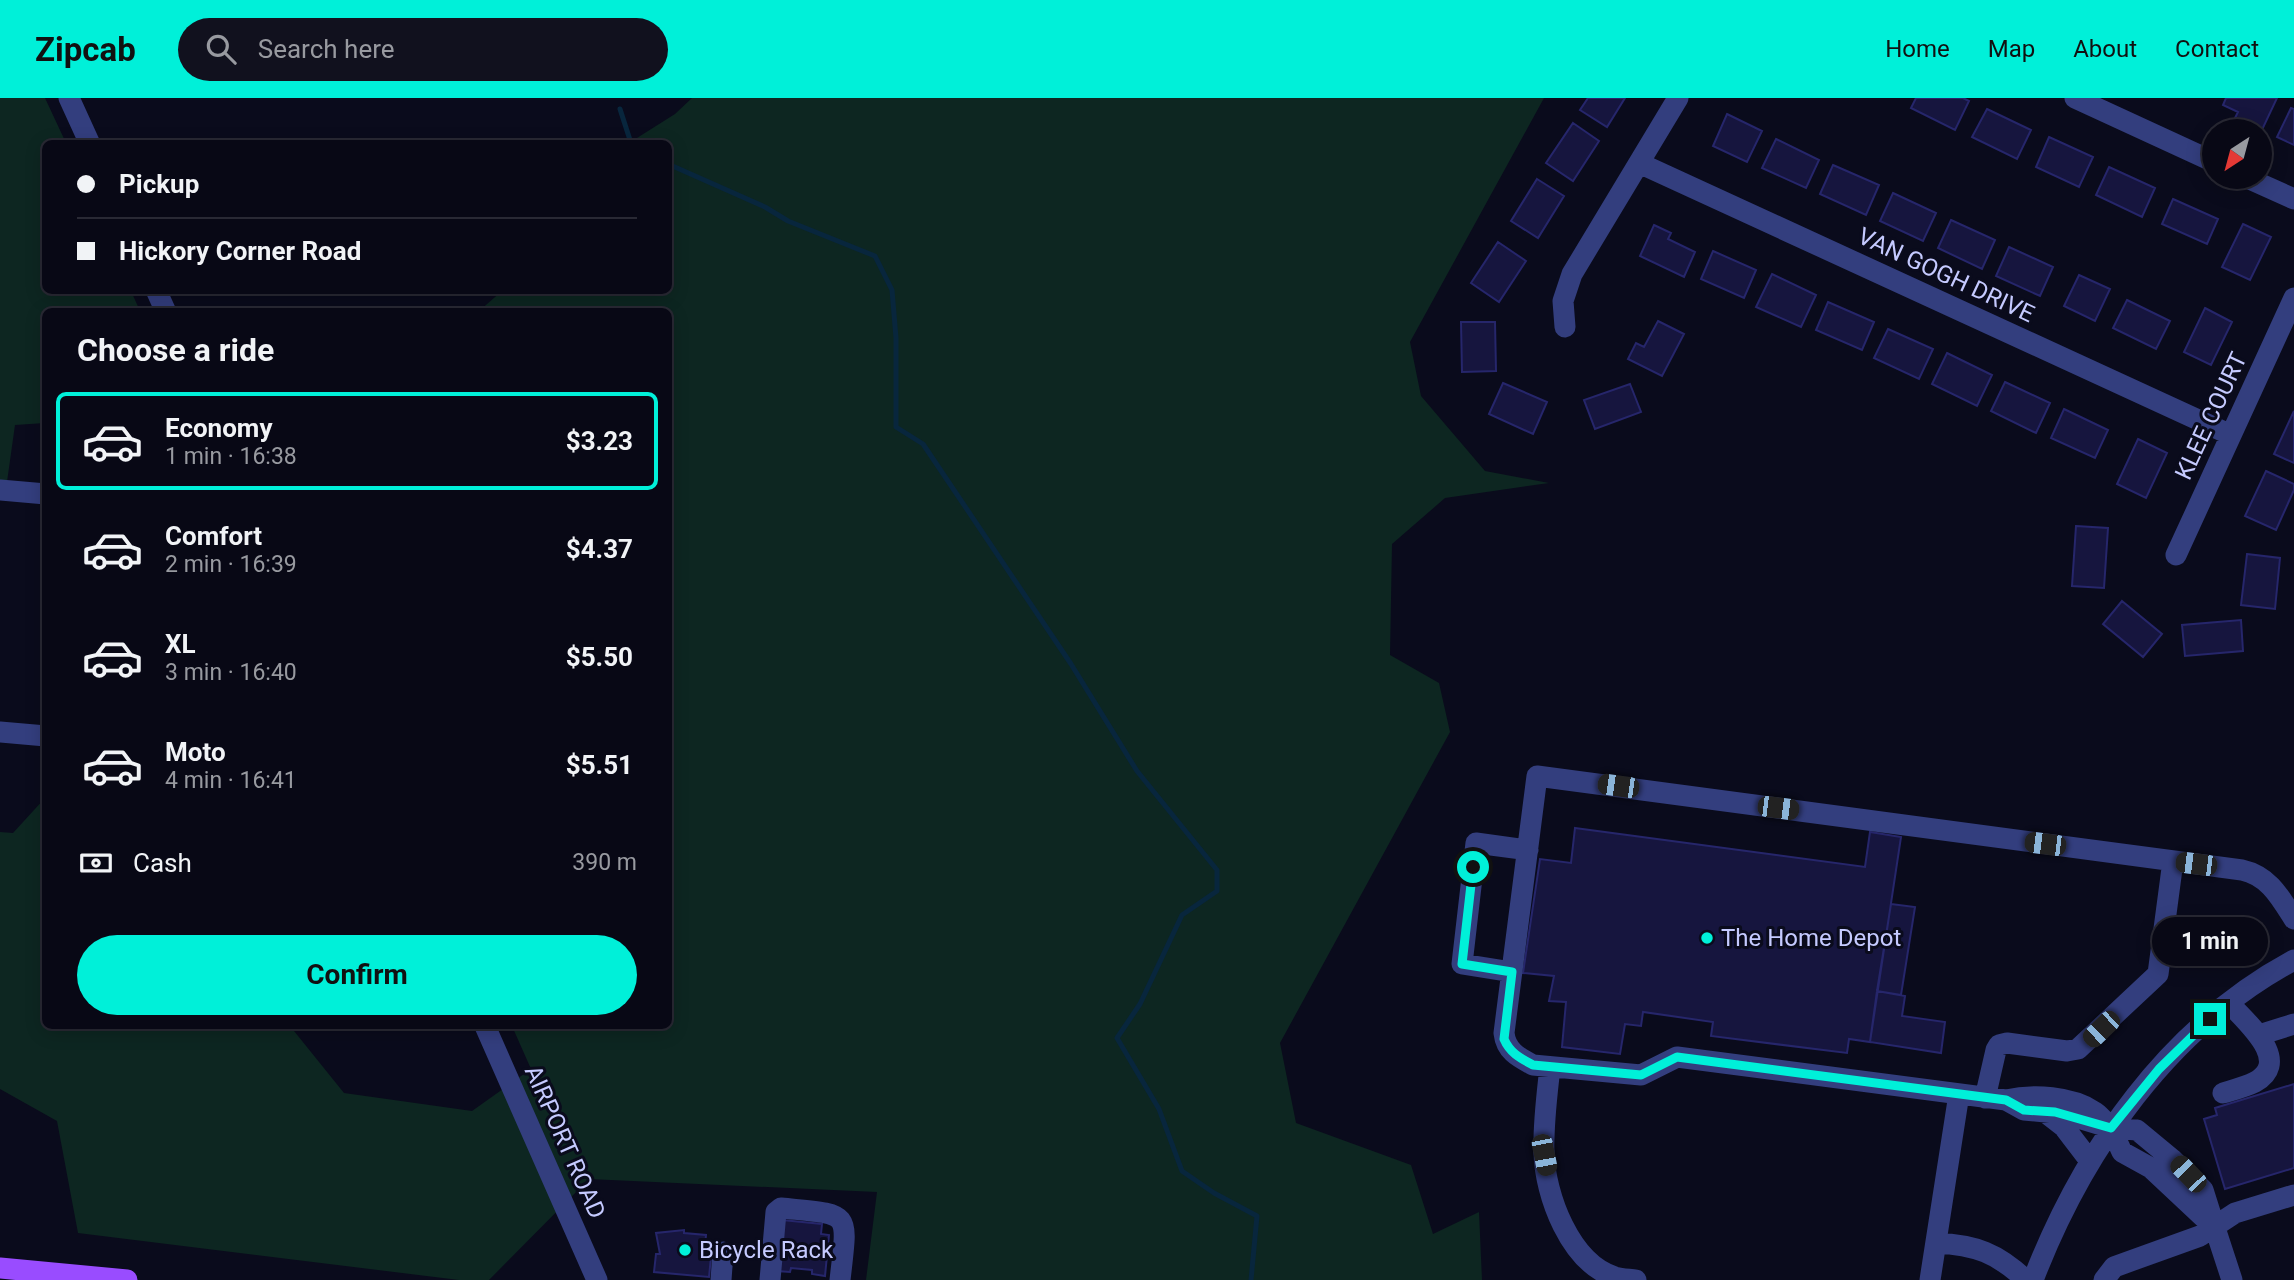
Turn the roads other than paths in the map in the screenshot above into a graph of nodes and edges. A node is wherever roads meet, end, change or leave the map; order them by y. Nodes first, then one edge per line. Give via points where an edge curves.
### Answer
1 (69, 98) edge
2 (1678, 98) edge
3 (2075, 98) edge
4 (2103, 104) edge
5 (88, 140) edge
6 (2202, 156) edge
7 (1639, 163) junction
8 (2271, 189) edge
9 (2294, 200) edge
10 (2294, 298) edge
11 (1565, 327) dead end
12 (2231, 435) junction
13 (0, 489) edge
14 (42, 494) edge
15 (2176, 555) dead end
16 (0, 732) edge
17 (42, 736) edge
18 (1528, 850) junction
19 (2173, 861) junction
20 (2294, 919) edge
21 (2294, 960) edge
22 (1512, 972) junction
23 (2229, 1003) junction
24 (2294, 1024) edge
25 (486, 1029) edge
26 (2259, 1035) junction
27 (1550, 1067) junction
28 (2223, 1093) dead end
29 (1959, 1094) junction
30 (1985, 1098) junction
31 (2006, 1100) junction
32 (2045, 1111) junction
33 (2111, 1128) junction
34 (2090, 1161) junction
35 (2294, 1195) edge
36 (2215, 1228) junction
37 (1936, 1243) junction
38 (723, 1252) dead end
39 (0, 1268) edge
40 (127, 1280) edge
41 (597, 1280) edge
42 (721, 1280) edge
43 (770, 1280) edge
44 (840, 1280) edge
45 (1636, 1280) edge
46 (1930, 1280) edge
47 (2026, 1280) edge
48 (2033, 1280) edge
49 (2104, 1280) edge
50 (2232, 1280) edge

1 - 5 street
2 - 7 street
3 - 4 street
4 - 6 street
7 - 11 street via 1567,286
7 - 12 street, VAN GOGH DRIVE
8 - 9 street
10 - 12 street, KLEE COURT
12 - 15 street, KLEE COURT
13 - 14 street
16 - 17 street
18 - 19 street via 1537,776
18 - 22 street
18 - 22 street via 1476,843 1462,964
19 - 20 street via 2255,873 2268,881
19 - 30 street via 2158,974 2077,1049 1999,1045
21 - 23 street
22 - 27 street via 1504,1033 1508,1048 1533,1065
23 - 26 street
23 - 33 street via 2191,1035
24 - 26 street
25 - 41 street, AIRPORT ROAD
26 - 28 street via 2270,1062 2266,1071 2256,1082
27 - 29 street via 1641,1075 1677,1057
27 - 45 street via 1544,1155 1554,1209 1573,1242 1595,1265 1614,1276
29 - 30 street
29 - 37 street
30 - 31 street
31 - 32 street via 2024,1110
31 - 33 street via 2024,1096 2072,1102 2095,1112
32 - 33 street
32 - 34 street
33 - 34 street
33 - 36 street via 2122,1152 2151,1168
34 - 48 street
35 - 36 street via 2235,1213
36 - 49 street via 2114,1267
36 - 50 street
37 - 46 street
37 - 47 street via 1978,1249 2002,1260
38 - 42 street
39 - 40 main road
43 - 44 street via 776,1212 781,1208 835,1213 843,1221

